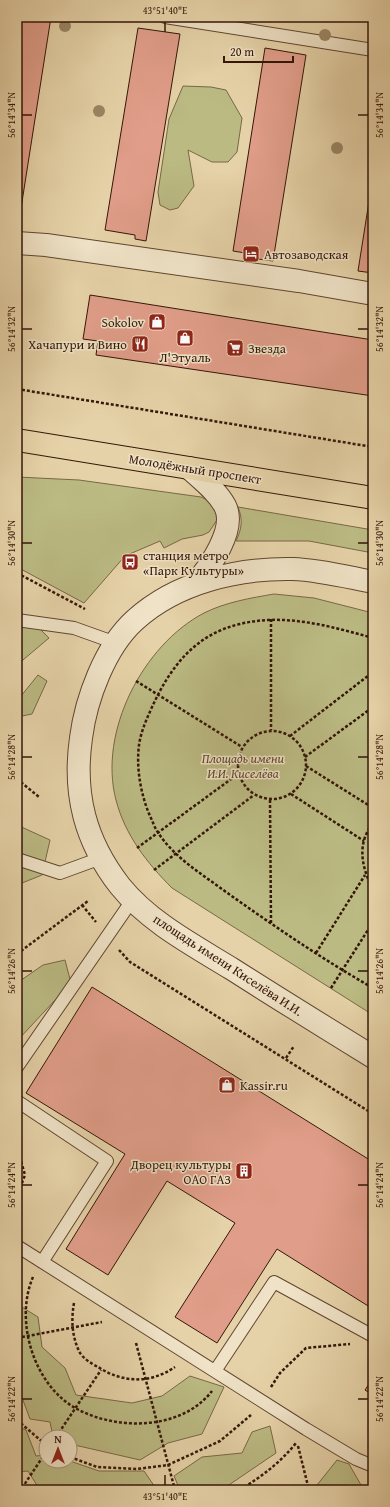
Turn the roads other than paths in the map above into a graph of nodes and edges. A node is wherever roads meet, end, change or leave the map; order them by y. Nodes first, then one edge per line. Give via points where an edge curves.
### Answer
1 (165, 17) edge
2 (373, 50) edge
3 (17, 243) edge
4 (373, 294) edge
5 (17, 440) edge
6 (189, 468) junction
7 (373, 498) edge
8 (373, 582) edge
9 (195, 584) junction
10 (17, 620) edge
11 (116, 643) junction
12 (101, 858) junction
13 (17, 859) edge
14 (133, 899) junction
15 (373, 1057) edge
16 (17, 1068) edge
17 (17, 1101) edge
18 (17, 1246) edge
19 (42, 1262) junction
20 (373, 1336) edge
21 (219, 1374) junction
22 (373, 1466) edge

1 - 2 lane
3 - 4 street via 299,281
5 - 6 main road, Молодёжный проспект
6 - 7 main road, Молодёжный проспект
6 - 9 street via 218,494 227,508 227,523 222,542 212,564
8 - 9 street, площадь имени Киселёва И.И. via 294,569 261,570
9 - 11 street, площадь имени Киселёва И.И. via 161,601 134,621
10 - 11 lane via 74,628
11 - 12 street, площадь имени Киселёва И.И. via 91,692 78,761 80,801 86,826
12 - 13 lane via 60,873
12 - 14 street, площадь имени Киселёва И.И.
14 - 15 street, площадь имени Киселёва И.И. via 165,927
14 - 16 lane
17 - 19 lane via 107,1161
18 - 19 lane
19 - 21 lane
20 - 21 lane via 274,1282
21 - 22 lane via 356,1459

